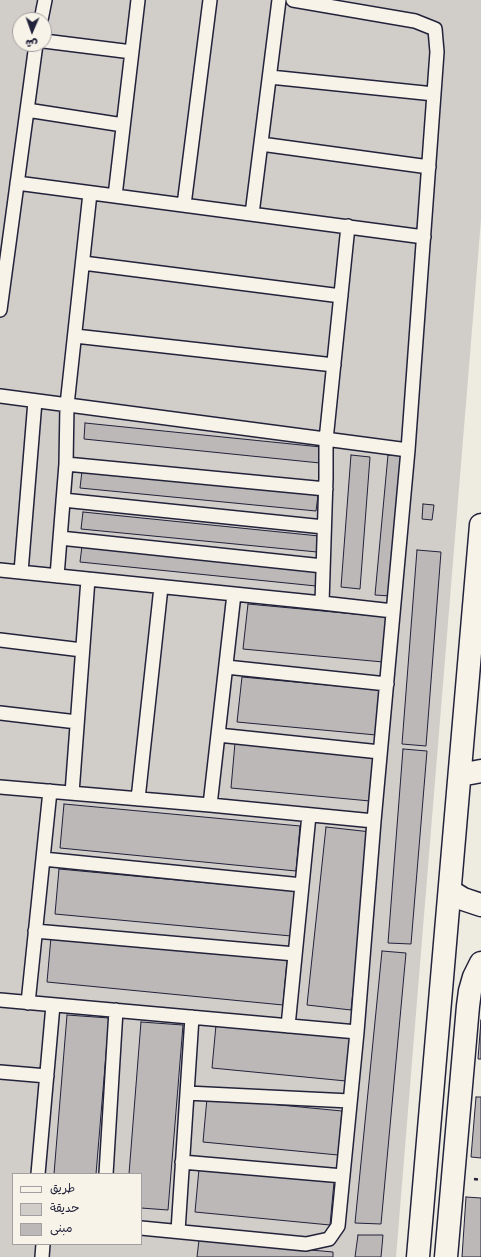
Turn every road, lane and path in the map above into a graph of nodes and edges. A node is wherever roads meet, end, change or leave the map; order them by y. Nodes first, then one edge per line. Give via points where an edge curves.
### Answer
1 (45, 0) edge
2 (138, 0) edge
3 (210, 0) edge
4 (279, 0) edge
5 (293, 0) edge
6 (43, 12) edge
7 (52, 42) edge
8 (35, 52) edge
9 (132, 52) junction
10 (270, 76) junction
11 (434, 94) junction
12 (27, 110) junction
13 (123, 126) junction
14 (261, 144) junction
15 (429, 167) junction
16 (17, 183) junction
17 (90, 193) junction
18 (115, 196) junction
19 (184, 205) junction
20 (252, 214) junction
21 (348, 226) junction
22 (424, 237) junction
23 (83, 263) junction
24 (341, 296) junction
25 (0, 310) edge
26 (75, 336) junction
27 (334, 365) junction
28 (0, 396) edge
29 (35, 401) junction
30 (67, 405) junction
31 (326, 440) junction
32 (408, 450) junction
33 (66, 464) junction
34 (326, 489) junction
35 (63, 500) junction
36 (481, 525) edge
37 (324, 527) junction
38 (60, 538) junction
39 (323, 566) junction
40 (0, 570) edge
41 (21, 572) junction
42 (57, 576) junction
43 (88, 579) junction
44 (161, 587) junction
45 (234, 594) junction
46 (322, 603) junction
47 (393, 611) junction
48 (0, 640) edge
49 (82, 650) junction
50 (226, 667) junction
51 (386, 684) junction
52 (0, 712) edge
53 (77, 722) junction
54 (218, 735) junction
55 (380, 752) junction
56 (481, 771) edge
57 (460, 776) junction
58 (0, 787) edge
59 (50, 791) junction
60 (72, 793) junction
61 (138, 799) junction
62 (210, 805) junction
63 (309, 815) junction
64 (374, 821) junction
65 (43, 859) junction
66 (302, 885) junction
67 (450, 891) junction
68 (481, 905) edge
69 (35, 931) junction
70 (295, 954) junction
71 (481, 964) edge
72 (0, 1000) edge
73 (28, 1003) junction
74 (53, 1005) junction
75 (116, 1010) junction
76 (192, 1017) junction
77 (288, 1026) junction
78 (357, 1032) junction
79 (0, 1072) edge
80 (47, 1076) junction
81 (187, 1093) junction
82 (350, 1101) junction
83 (182, 1162) junction
84 (38, 1173) edge
85 (106, 1173) edge
86 (343, 1176) junction
87 (142, 1228) edge
88 (178, 1231) junction
89 (44, 1245) edge
90 (42, 1257) edge
91 (418, 1257) edge
92 (446, 1257) edge

1 - 6 lane
2 - 9 lane
3 - 19 lane
4 - 10 lane
5 - 11 lane via 415,21 435,29 437,52
7 - 9 lane
8 - 12 lane
9 - 13 lane
10 - 11 lane
10 - 14 lane
11 - 15 lane
12 - 13 lane
12 - 16 lane
13 - 18 lane
14 - 15 lane
14 - 20 lane
15 - 22 lane
16 - 17 lane
16 - 25 lane
17 - 18 lane
17 - 23 lane
18 - 19 lane
19 - 20 lane
20 - 21 lane
21 - 22 lane
21 - 24 lane
22 - 32 lane
23 - 24 lane
23 - 26 lane
24 - 27 lane
26 - 27 lane
26 - 30 lane
27 - 31 lane
28 - 29 lane
29 - 30 lane
29 - 41 lane
30 - 31 lane
30 - 33 lane
31 - 32 lane
31 - 34 lane
32 - 47 lane
33 - 34 lane
33 - 35 lane
34 - 37 lane
35 - 37 lane
35 - 38 lane
36 - 57 main road
37 - 39 lane
38 - 39 lane
38 - 42 lane
39 - 46 lane
40 - 41 lane
41 - 42 lane
42 - 43 lane
43 - 44 lane
43 - 49 lane
44 - 45 lane
44 - 61 lane
45 - 46 lane
45 - 50 lane
46 - 47 lane
47 - 51 lane
48 - 49 lane
49 - 53 lane
50 - 51 lane
50 - 54 lane
51 - 55 lane
52 - 53 lane
53 - 60 lane
54 - 55 lane
54 - 62 lane
55 - 64 lane
56 - 57 main road
57 - 67 main road
58 - 59 lane
59 - 60 lane
59 - 65 lane
60 - 61 lane
61 - 62 lane
62 - 63 lane
63 - 64 lane
63 - 66 lane
64 - 78 lane
65 - 66 lane
65 - 69 lane
66 - 70 lane
67 - 68 main road
67 - 91 main road
69 - 70 lane
69 - 73 lane
70 - 77 lane
71 - 92 main road via 474,977 468,1006
72 - 73 lane
73 - 74 lane
74 - 75 lane
74 - 80 lane
75 - 76 lane
75 - 85 lane
76 - 77 lane
76 - 81 lane
77 - 78 lane
78 - 82 lane
79 - 80 lane
80 - 84 lane
81 - 82 lane
81 - 83 lane
82 - 86 lane
83 - 86 lane
83 - 88 lane
86 - 88 lane via 338,1226 329,1240 306,1244
87 - 88 lane
89 - 90 lane

